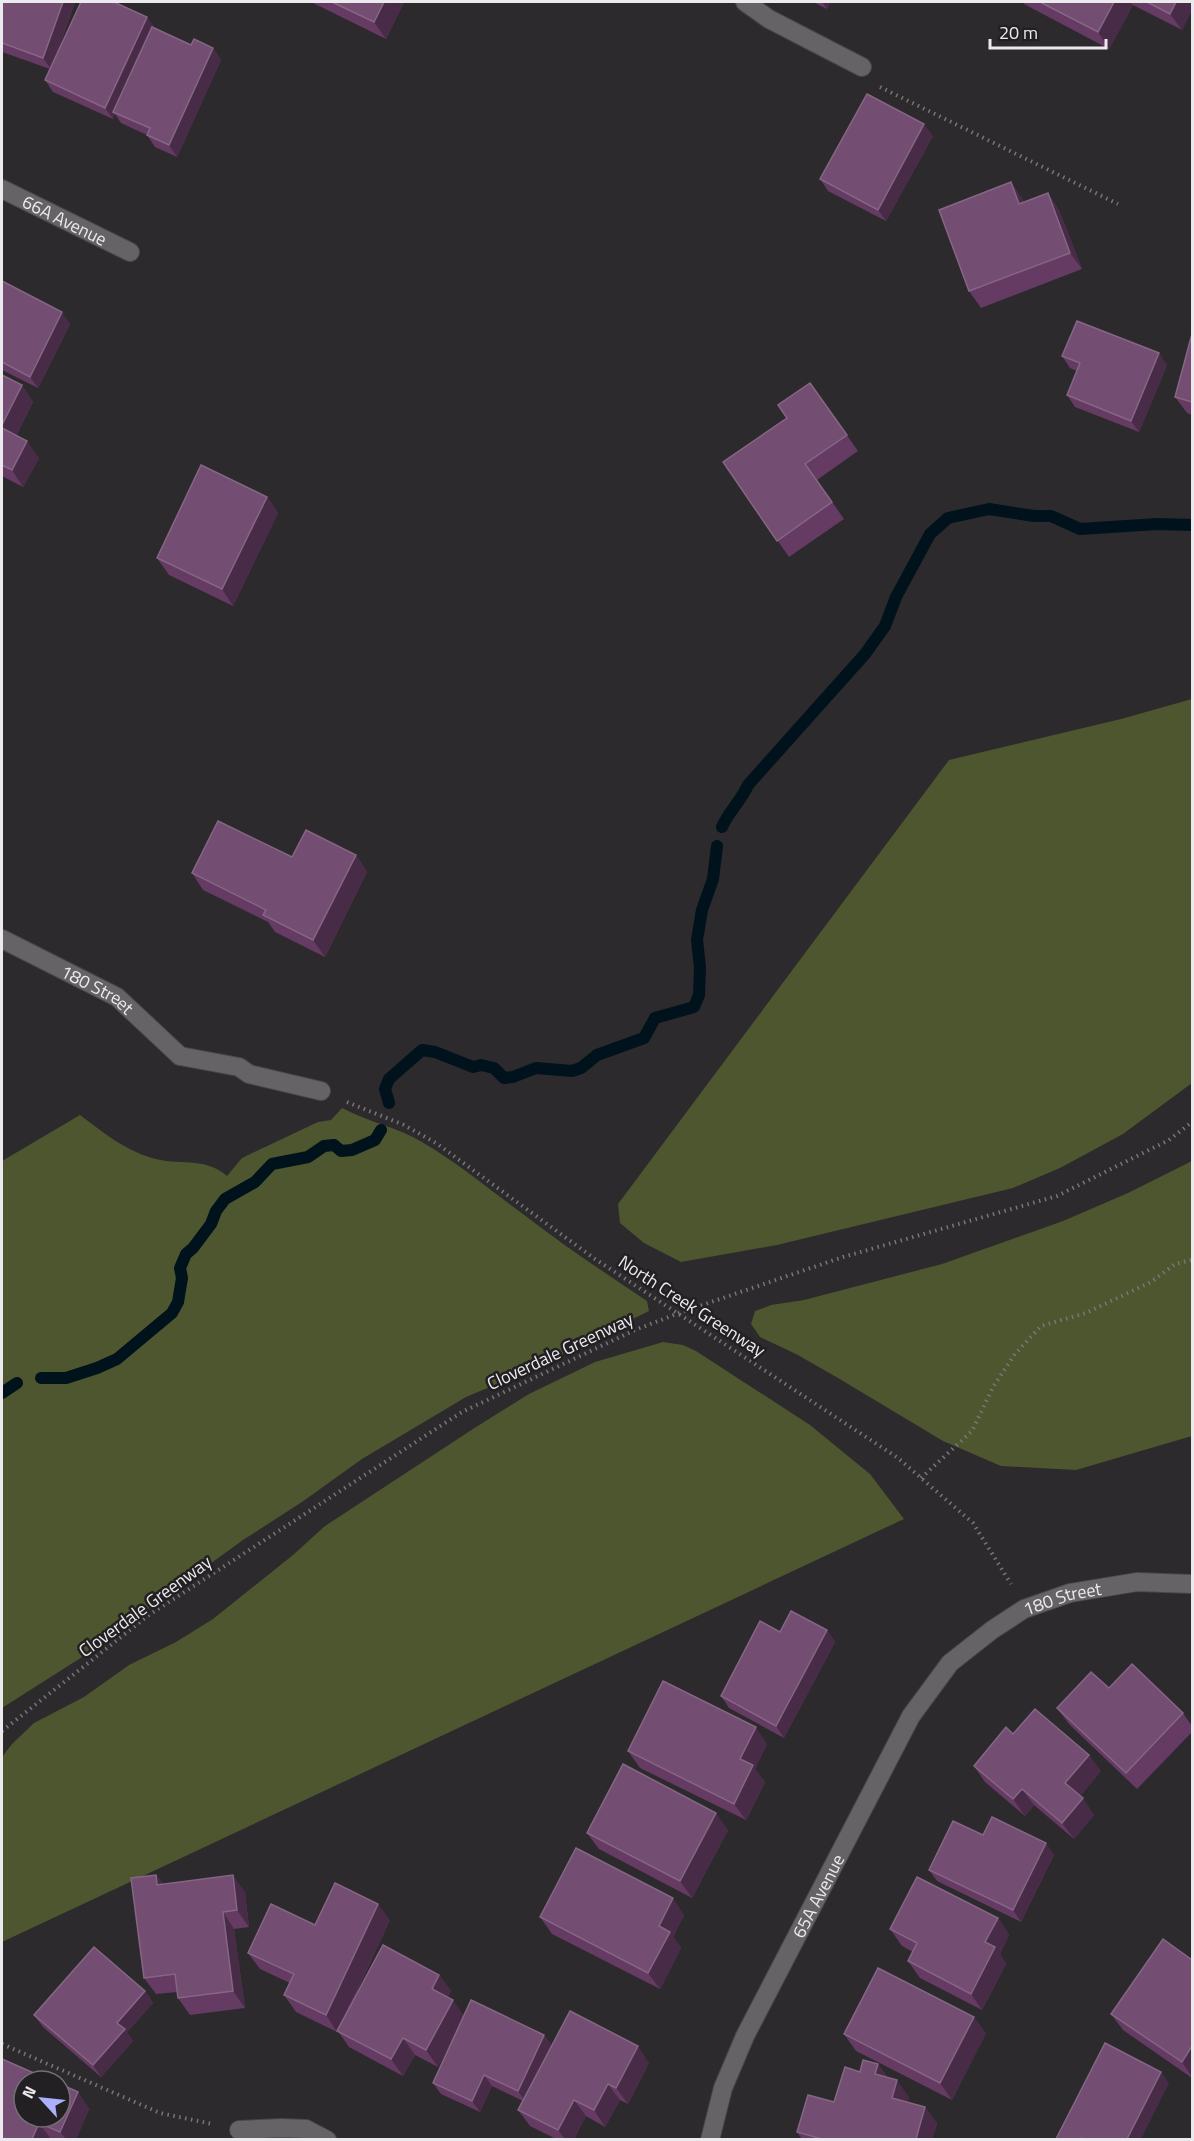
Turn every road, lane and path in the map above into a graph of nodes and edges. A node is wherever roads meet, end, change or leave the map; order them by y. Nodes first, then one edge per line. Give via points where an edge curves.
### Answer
1 (745, 2) edge
2 (862, 67) joint
3 (2, 189) edge
4 (1118, 204) dead end
5 (130, 252) dead end
6 (2, 939) edge
7 (321, 1091) joint
8 (1192, 1122) edge
9 (1192, 1260) edge
10 (679, 1313) junction
11 (921, 1478) junction
12 (1192, 1584) edge
13 (1013, 1587) dead end
14 (950, 1663) joint
15 (2, 1731) edge
16 (2, 2044) edge
17 (239, 2130) joint
18 (327, 2139) edge
19 (710, 2139) edge

1 - 2 street via 769,19
2 - 4 path via 877,86
3 - 5 street, 66A Avenue
6 - 7 street, 180 Street via 117,997 180,1056 239,1067 249,1074
7 - 10 path, North Creek Greenway via 404,1125 436,1143 595,1259
8 - 10 path, Cloverdale Greenway via 1169,1140 1057,1196 843,1257
9 - 11 path via 1175,1264 1151,1282 1086,1313 1041,1326 1015,1353 972,1431
10 - 11 path, North Creek Greenway via 898,1458
10 - 15 path, Cloverdale Greenway via 462,1412 149,1615
11 - 13 path, North Creek Greenway via 973,1523
12 - 14 street, 180 Street via 1137,1582 1070,1593 1024,1610
14 - 19 street, 65A Avenue via 911,1716 745,2036 723,2088
16 - 17 path via 160,2113
17 - 18 street via 306,2129

